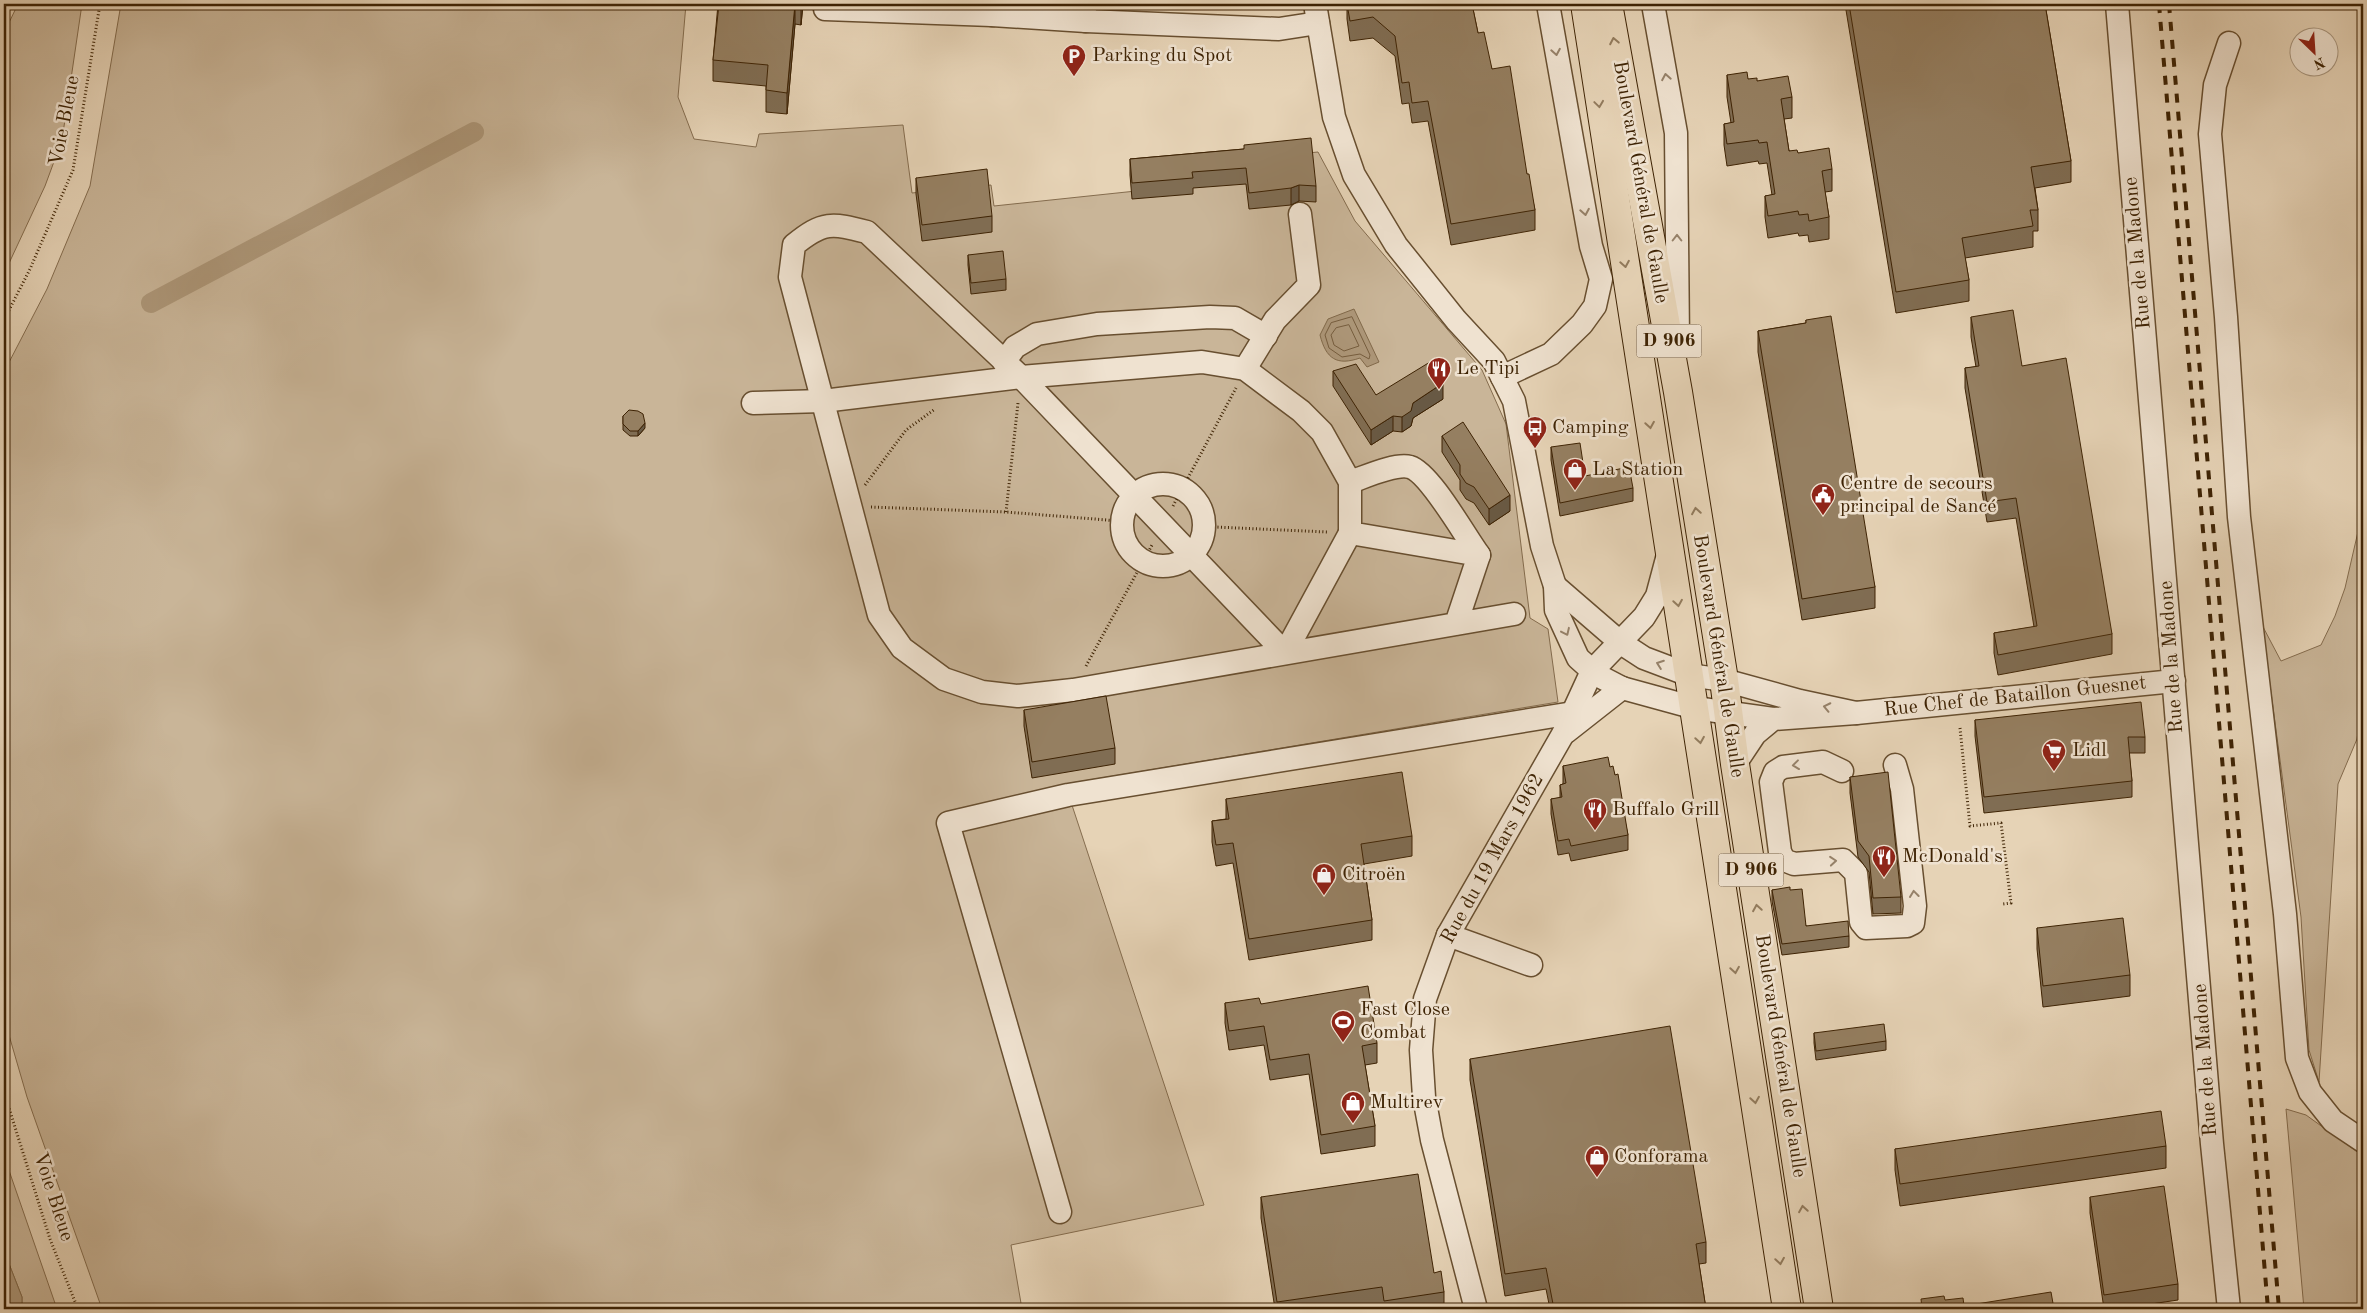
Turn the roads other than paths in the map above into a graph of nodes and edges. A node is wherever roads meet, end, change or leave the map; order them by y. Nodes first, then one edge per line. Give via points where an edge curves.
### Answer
1 (1548, 4) edge
2 (1585, 4) edge
3 (1608, 4) edge
4 (1653, 4) edge
5 (2117, 4) edge
6 (825, 9) dead end
7 (992, 10) edge
8 (1085, 12) edge
9 (1316, 14) edge
10 (2229, 43) dead end
11 (1300, 214) dead end
12 (1266, 336) junction
13 (1004, 362) junction
14 (1245, 370) junction
15 (1502, 376) junction
16 (1020, 378) junction
17 (1678, 392) junction
18 (823, 401) junction
19 (753, 403) dead end
20 (1350, 482) junction
21 (1134, 495) junction
22 (1350, 533) junction
23 (1670, 546) junction
24 (1192, 555) junction
25 (1479, 555) junction
26 (1555, 586) junction
27 (1514, 614) dead end
28 (1456, 624) junction
29 (1621, 643) junction
30 (1285, 653) junction
31 (1592, 671) junction
32 (1690, 675) junction
33 (1724, 680) junction
34 (2174, 681) junction
35 (1622, 688) junction
36 (1695, 708) junction
37 (1729, 712) junction
38 (1573, 713) junction
39 (1856, 713) junction
40 (1773, 718) junction
41 (1563, 734) junction
42 (1735, 764) junction
43 (1895, 765) dead end
44 (1842, 771) dead end
45 (1448, 935) junction
46 (1531, 965) dead end
47 (2363, 1141) edge
48 (1060, 1212) dead end
49 (1476, 1309) edge
50 (1787, 1309) edge
51 (1819, 1309) edge
52 (2229, 1309) edge

1 -> 15 street via 1591,246 1601,279 1595,306 1582,324 1551,354
2 -> 23 main road, Boulevard Général de Gaulle / D 906
17 -> 3 main road, Boulevard Général de Gaulle / D 906
17 -> 4 street via 1676,133
5 - 34 street, Rue de la Madone
6 - 7 street
7 - 8 street
8 - 9 street via 1280,29
9 - 15 street, Rue Chef de Bataillon Guesnet via 1334,117 1354,175 1396,245 1456,320 1494,361
10 - 47 street via 2215,85 2210,134 2239,517 2285,914 2297,1058 2310,1092 2333,1120
11 - 12 street via 1309,285 1275,320
12 - 13 street via 1235,318 1097,324 1037,334 1015,348
12 - 14 street
13 - 16 street
13 - 18 street via 868,232 837,224 812,230 794,245 790,277
14 - 16 street via 1202,362
14 - 20 street via 1301,411 1322,432
15 - 26 street, Rue Chef de Bataillon Guesnet via 1514,401 1542,546
16 - 18 street
16 - 21 street
33 -> 17 main road, Boulevard Général de Gaulle / D 906
18 - 19 street
18 - 30 street via 879,615 902,648 944,679 982,692 1018,696 1073,690
20 - 22 street
20 - 25 street via 1389,469 1409,467 1425,475
21 - 24 street
21 - 24 street via 1122,522 1127,545 1134,554 1156,566 1181,563
21 - 24 street via 1157,484 1170,484 1192,495 1200,504 1205,527
22 - 25 street
22 - 30 street
23 - 29 street, Rue du 19 Mars 1962 via 1657,596
23 -> 32 main road, Boulevard Général de Gaulle / D 906
24 - 30 street
25 - 28 street
26 - 29 street, Rue Chef de Bataillon Guesnet
26 -> 31 street, Rue Chef de Bataillon Guesnet via 1556,610 1578,658
27 - 28 street
28 - 30 street
29 - 31 street, Rue du 19 Mars 1962
32 -> 29 street, Rue Chef de Bataillon Guesnet via 1644,658
29 - 35 street
31 - 35 street, Rue Chef de Bataillon Guesnet
31 - 38 street, Rue du 19 Mars 1962
32 - 33 street, Rue Chef de Bataillon Guesnet
32 - 36 main road, Boulevard Général de Gaulle / D 906
33 - 37 main road, Boulevard Général de Gaulle / D 906
39 -> 33 street, Rue Chef de Bataillon Guesnet
34 - 39 street, Rue Chef de Bataillon Guesnet
34 - 52 street, Rue de la Madone via 2212,1144
35 - 36 street, Rue Chef de Bataillon Guesnet
35 - 41 street, Rue du 19 Mars 1962
36 - 37 street, Rue Chef de Bataillon Guesnet
36 -> 50 main road, Boulevard Général de Gaulle / D 906
37 - 40 street, Rue Chef de Bataillon Guesnet
37 - 42 main road, Boulevard Général de Gaulle / D 906
38 - 41 street, Rue du 19 Mars 1962
38 - 48 street via 1068,794 948,823
39 - 40 street, Rue Chef de Bataillon Guesnet
40 - 42 street via 1755,734
41 - 45 street, Rue du 19 Mars 1962
51 -> 42 main road, Boulevard Général de Gaulle / D 906
44 -> 43 street via 1824,762 1783,766 1775,772 1771,782 1780,852 1784,860 1794,864 1843,860 1856,873 1861,922 1866,928 1907,926 1913,922 1915,906 1902,789
45 - 46 street
45 - 49 street, Rue du 19 Mars 1962 via 1425,999 1421,1050 1424,1096 1432,1140

